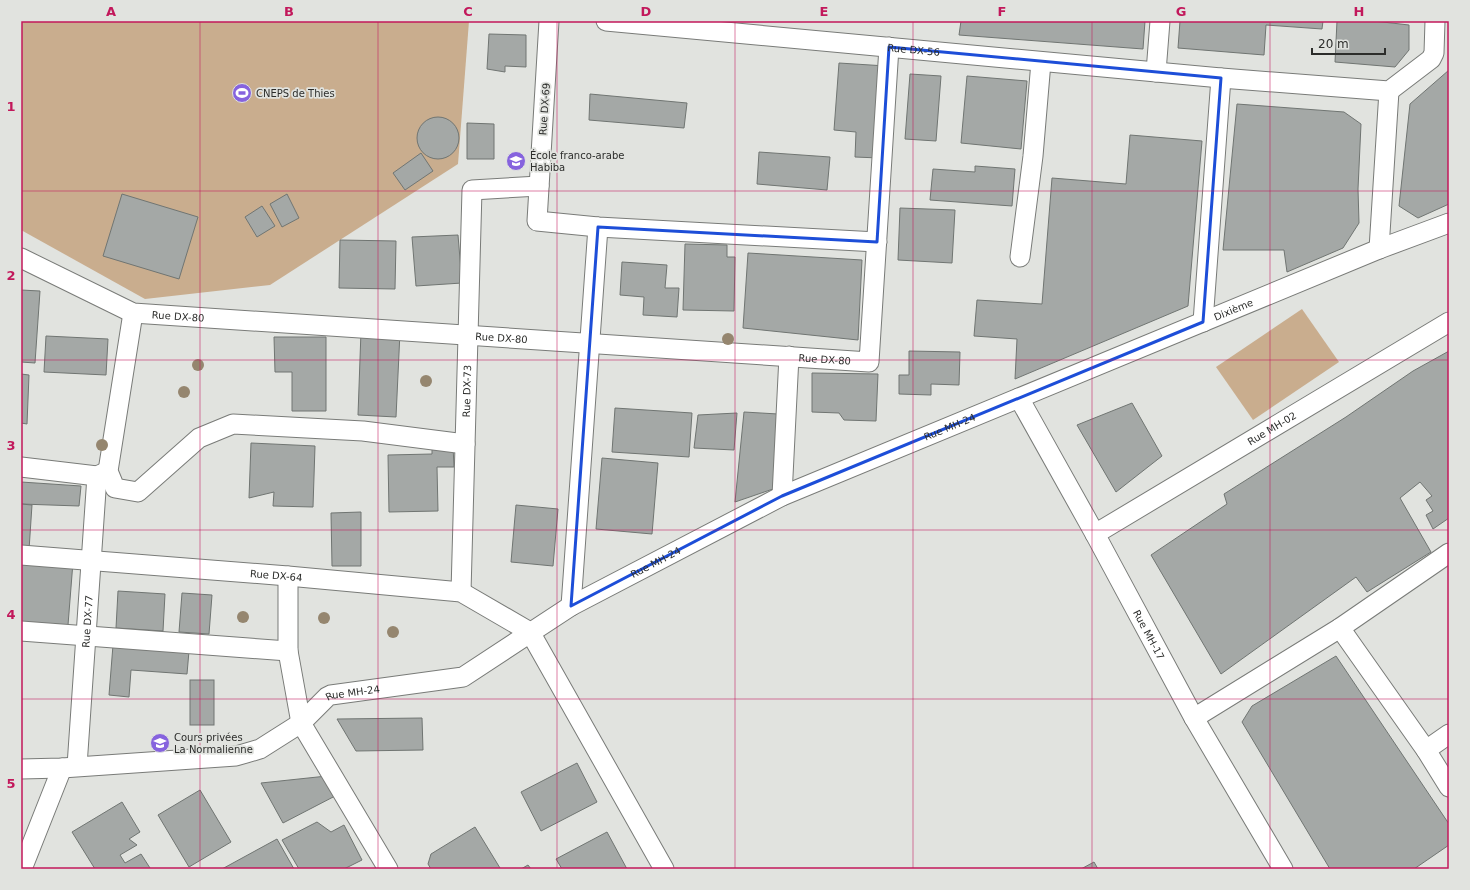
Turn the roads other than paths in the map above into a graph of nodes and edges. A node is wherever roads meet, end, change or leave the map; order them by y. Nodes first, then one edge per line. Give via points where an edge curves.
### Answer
1 (550, 21) edge
2 (606, 21) edge
3 (1160, 21) edge
4 (1435, 21) edge
5 (770, 29) edge
6 (889, 47) junction
7 (1041, 62) junction
8 (1156, 72) junction
9 (1221, 78) junction
10 (1389, 91) junction
11 (539, 186) junction
12 (1449, 224) edge
13 (598, 227) junction
14 (877, 242) junction
15 (1379, 250) junction
16 (1020, 257) dead end
17 (21, 258) edge
18 (132, 312) junction
19 (1203, 322) junction
20 (1449, 322) edge
21 (468, 335) junction
22 (589, 343) junction
23 (789, 356) junction
24 (1019, 398) junction
25 (465, 444) junction
26 (21, 467) edge
27 (103, 473) junction
28 (782, 496) junction
29 (1095, 534) junction
30 (1449, 553) edge
31 (21, 555) edge
32 (92, 561) junction
33 (288, 576) junction
34 (461, 592) junction
35 (570, 606) junction
36 (1340, 628) junction
37 (21, 631) edge
38 (530, 632) junction
39 (86, 635) junction
40 (288, 652) junction
41 (1194, 718) junction
42 (300, 723) junction
43 (1449, 734) edge
44 (1426, 750) junction
45 (69, 767) junction
46 (21, 769) edge
47 (1449, 787) edge
48 (22, 869) edge
49 (388, 869) edge
50 (664, 869) edge
51 (1283, 869) edge

1 - 11 street, Rue DX-69
2 - 5 street, Rue DX-56
3 - 8 street
4 - 10 street via 1434,53 1431,60
5 - 6 street, Rue DX-56
6 - 7 street, Rue DX-56
6 - 14 street
7 - 8 street, Rue DX-56
7 - 16 street via 1033,156
8 - 9 street, Rue DX-56
9 - 10 street, Rue DX-56
9 - 19 street
10 - 15 street
11 - 13 street, Rue DX-69 via 536,221
11 - 21 street, Rue DX-73 via 472,190
12 - 15 street, Dixième
13 - 14 street
13 - 22 street
14 - 23 street, Rue DX-80 via 870,362
15 - 19 street, Dixième
17 - 18 street
18 - 21 street, Rue DX-80
18 - 27 street, Rue DX-77
19 - 24 street, Dixième
20 - 29 street, Rue MH-02
21 - 22 street, Rue DX-80
21 - 25 street, Rue DX-73
22 - 23 street, Rue DX-80
22 - 35 street
23 - 28 street
24 - 28 street, Rue MH-24
24 - 29 street, Rue MH-17
25 - 27 street via 363,431 233,424 199,438 138,492 115,488
25 - 34 street, Rue DX-73
26 - 27 street
27 - 32 street, Rue DX-77
28 - 35 street, Rue MH-24
29 - 41 street, Rue MH-17
30 - 36 street
31 - 32 street, Rue DX-64
32 - 33 street, Rue DX-64
32 - 39 street, Rue DX-77
33 - 34 street, Rue DX-64
33 - 40 street
34 - 38 street
35 - 38 street, Rue MH-24
36 - 41 street
36 - 44 street
37 - 39 street
38 - 42 street, Rue MH-24 via 463,677 331,695
38 - 50 street
39 - 40 street
39 - 45 street, Rue DX-77
40 - 42 street
41 - 51 street, Rue MH-17
42 - 45 street, Rue MH-24 via 260,750 236,756
42 - 49 street
43 - 44 street
44 - 47 street
45 - 46 street, Rue MH-24
45 - 48 street, Rue DX-77

